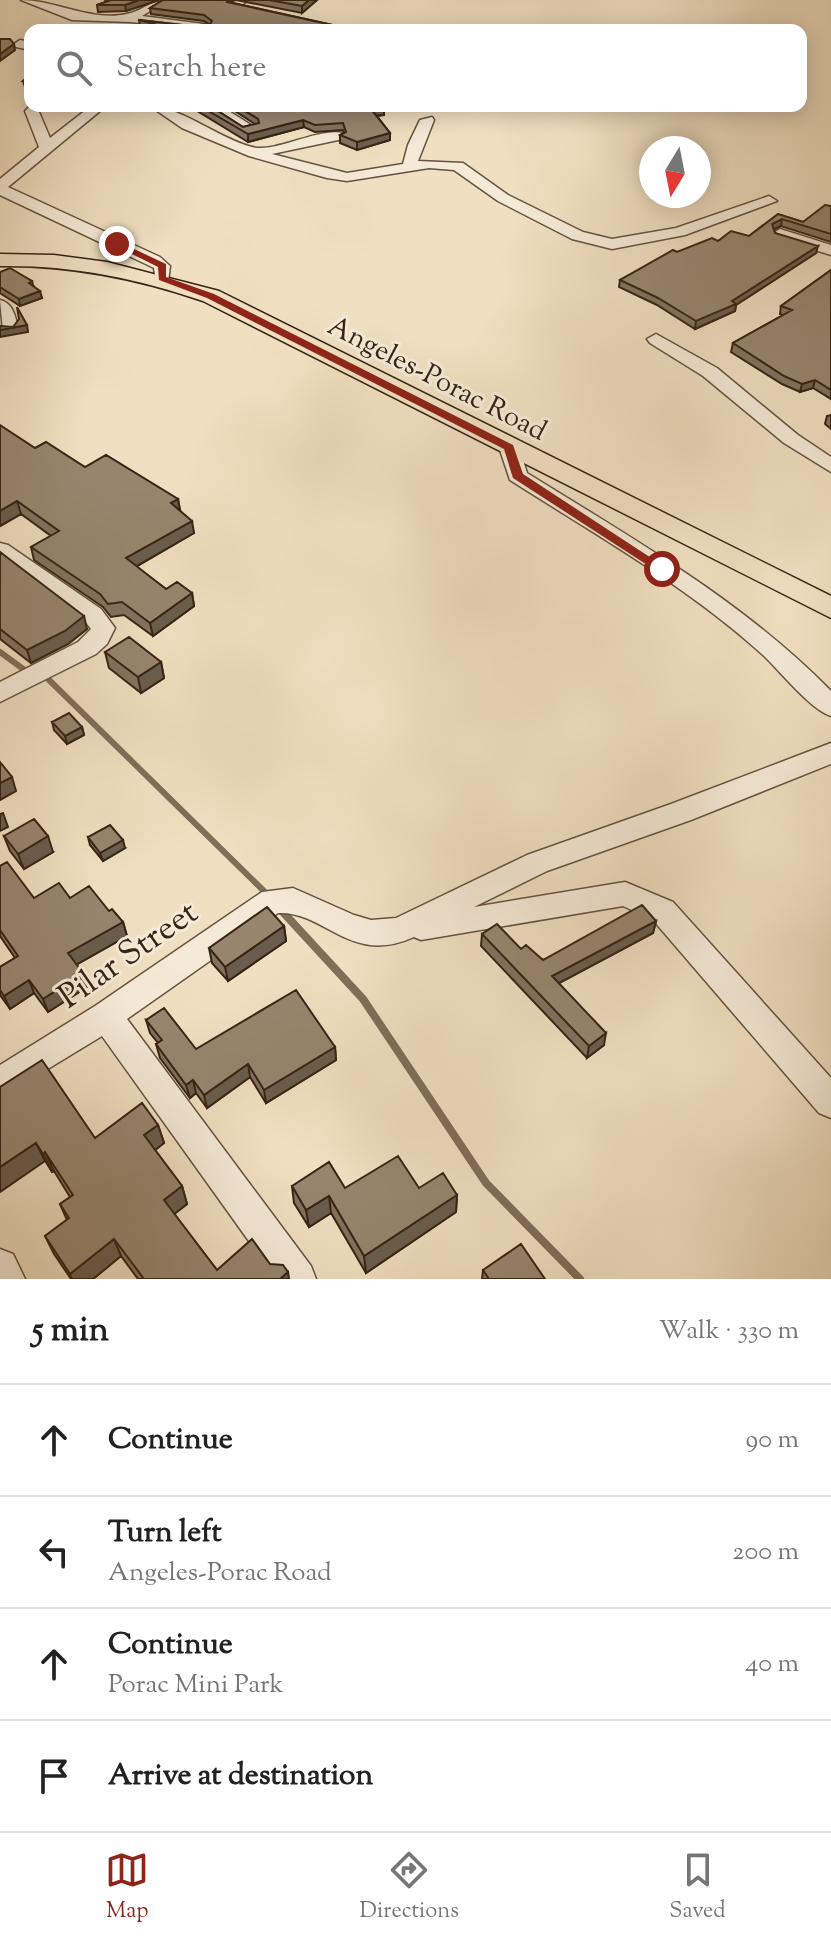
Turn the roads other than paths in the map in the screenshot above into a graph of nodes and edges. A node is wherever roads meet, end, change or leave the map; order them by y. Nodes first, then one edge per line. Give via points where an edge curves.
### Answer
1 (162, 0) edge
2 (32, 1) edge
3 (238, 3) edge
4 (55, 5) edge
5 (257, 11) edge
6 (130, 18) junction
7 (170, 24) edge
8 (210, 24) edge
9 (32, 112) edge
10 (91, 112) edge
11 (166, 112) edge
12 (221, 112) edge
13 (427, 120) dead end
14 (250, 129) edge
15 (338, 136) edge
16 (46, 146) junction
17 (254, 153) junction
18 (410, 166) junction
19 (0, 188) edge
20 (769, 201) dead end
21 (780, 234) edge
22 (831, 250) edge
23 (0, 260) edge
24 (162, 278) junction
25 (0, 305) edge
26 (9, 327) edge
27 (656, 339) dead end
28 (509, 447) junction
29 (831, 466) edge
30 (0, 550) edge
31 (831, 608) edge
32 (5, 685) edge
33 (831, 707) edge
34 (831, 753) edge
35 (399, 930) junction
36 (106, 1016) junction
37 (0, 1083) edge
38 (831, 1102) edge
39 (0, 1267) edge
40 (7, 1279) edge
41 (298, 1279) edge

1 - 6 street
2 - 4 street
3 - 5 street
3 - 8 street
4 - 6 street via 72,16
6 - 7 street
9 - 16 street
10 - 16 street
11 - 17 street
12 - 14 street
13 - 18 street
15 - 17 street
16 - 19 street
17 - 18 street via 347,177
18 - 20 street via 458,166 503,198 578,236 612,244 679,232
19 - 24 street via 162,266
21 - 22 street
23 - 24 main road, Angeles-Porac Road via 57,260
24 - 28 main road, Angeles-Porac Road via 211,296
25 - 26 street
27 - 29 street via 710,372
28 - 31 main road, Angeles-Porac Road
28 - 33 street via 517,476 718,609 769,647
30 - 32 street via 93,615 103,628 87,648
34 - 35 street via 537,863
35 - 36 street, Pilar Street via 371,933 293,900 272,901
35 - 38 street via 625,894 663,911
36 - 37 street, Pilar Street
36 - 41 street
39 - 40 street

